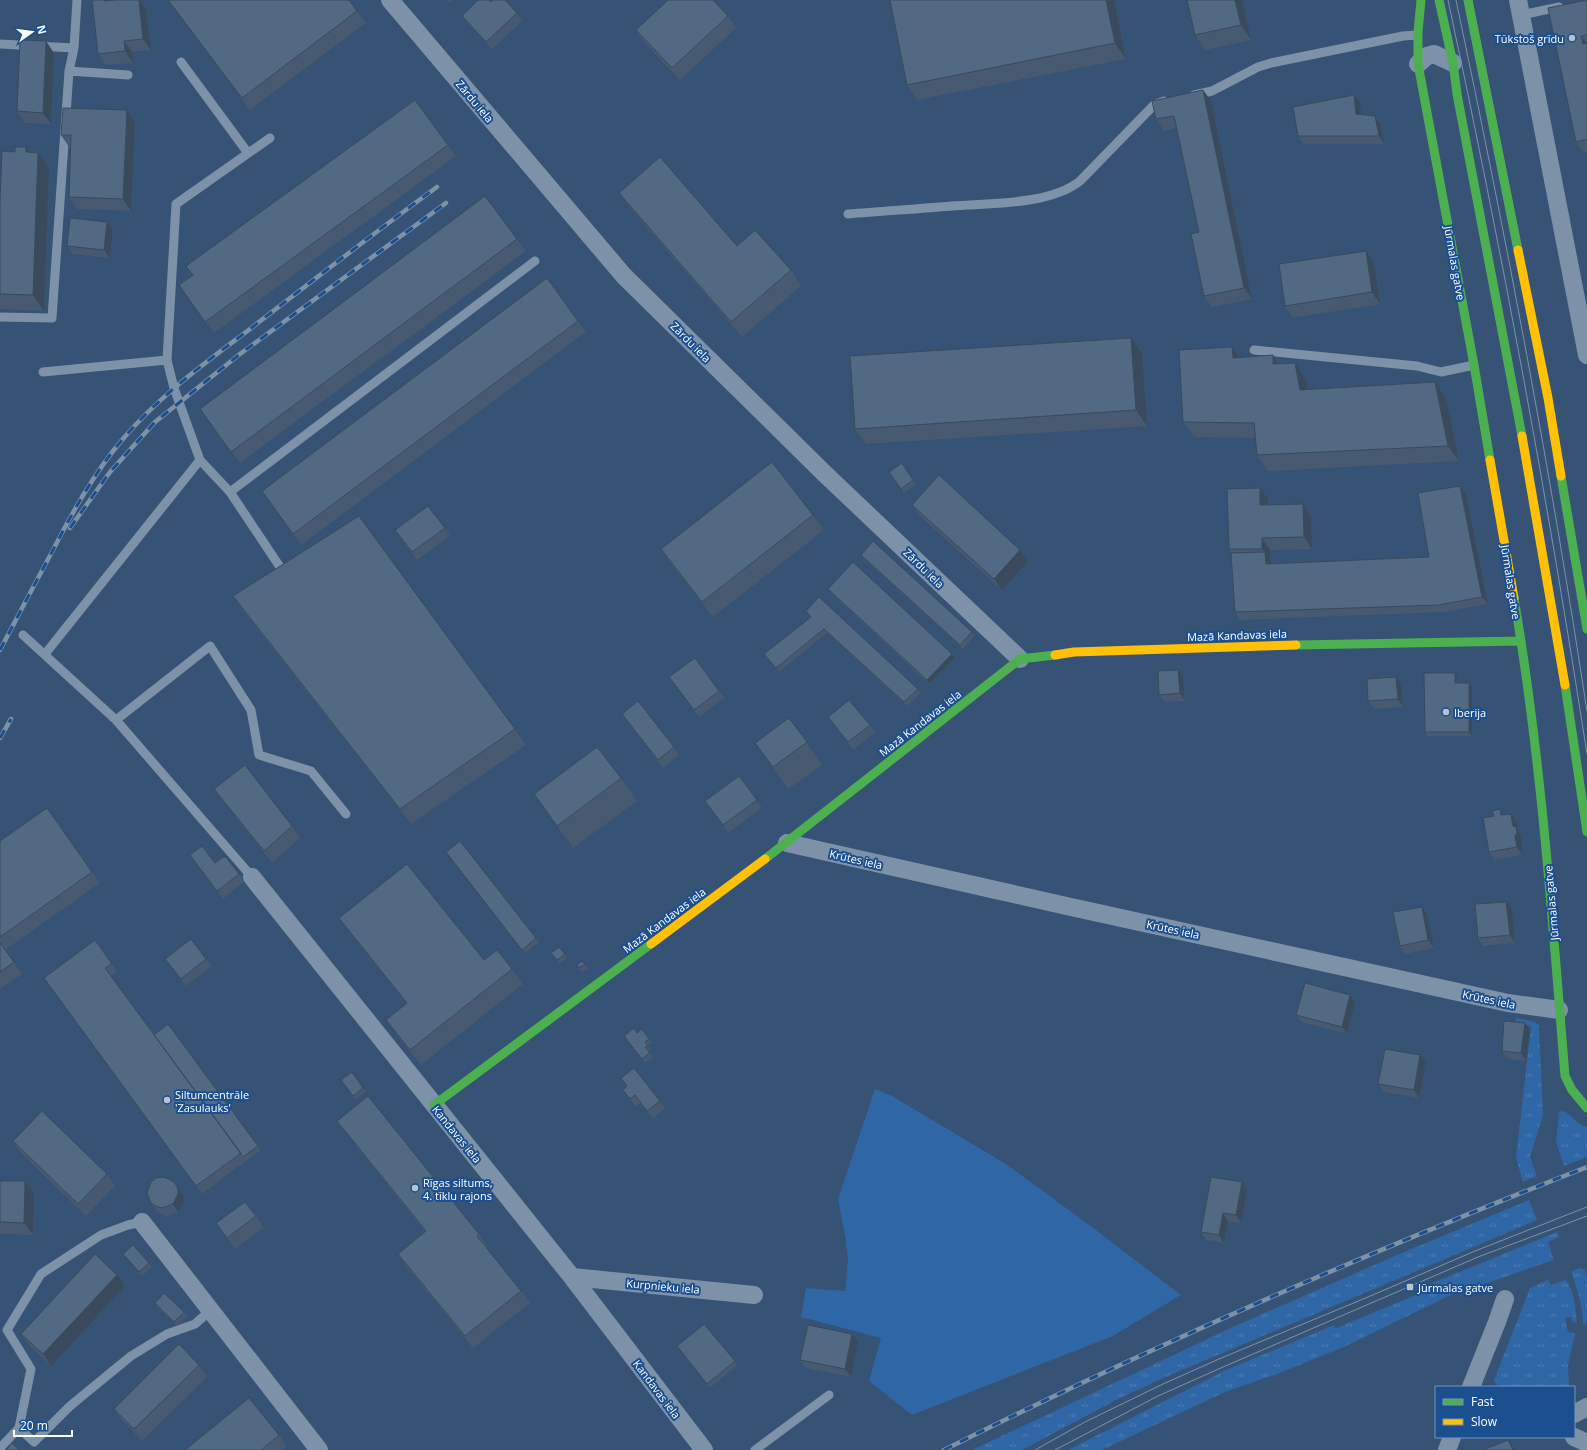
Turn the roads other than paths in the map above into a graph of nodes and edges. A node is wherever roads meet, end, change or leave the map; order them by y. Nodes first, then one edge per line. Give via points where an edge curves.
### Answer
1 (77, 0) edge
2 (390, 0) edge
3 (1421, 0) edge
4 (1439, 0) edge
5 (1468, 0) edge
6 (1566, 5) edge
7 (1519, 8) edge
8 (1417, 35) junction
9 (0, 44) edge
10 (74, 48) junction
11 (181, 62) dead end
12 (1453, 63) junction
13 (1418, 64) junction
14 (69, 71) junction
15 (128, 75) dead end
16 (270, 138) dead end
17 (248, 153) junction
18 (848, 214) dead end
19 (535, 261) dead end
20 (0, 317) edge
21 (1254, 350) dead end
22 (1587, 355) edge
23 (167, 360) junction
24 (1474, 365) junction
25 (43, 372) dead end
26 (200, 460) junction
27 (230, 492) junction
28 (284, 573) edge
29 (1587, 629) edge
30 (23, 635) dead end
31 (1521, 641) junction
32 (45, 654) junction
33 (1020, 659) junction
34 (116, 720) junction
35 (346, 814) dead end
36 (1587, 832) edge
37 (787, 843) junction
38 (252, 877) joint
39 (1559, 1010) junction
40 (1585, 1102) edge
41 (434, 1105) junction
42 (142, 1222) joint
43 (572, 1278) junction
44 (754, 1295) dead end
45 (1505, 1299) dead end
46 (210, 1310) junction
47 (1473, 1386) edge
48 (829, 1396) dead end
49 (1587, 1407) edge
50 (1575, 1413) edge
51 (19, 1428) junction
52 (1575, 1437) edge
53 (1452, 1438) edge
54 (1587, 1442) edge
55 (0, 1448) edge
56 (319, 1450) edge
57 (704, 1450) edge
58 (755, 1450) edge
59 (1447, 1450) edge

1 - 10 lane
2 - 33 street, Zārdu iela via 624,276 826,475
3 - 8 street, Jūrmalas gatve
4 - 12 street
5 - 29 street via 1548,398
6 - 7 lane
7 - 22 street
8 - 13 street, Jūrmalas gatve
8 - 18 lane via 1271,63 1212,90 1154,105 1084,178 1062,192 1026,200
9 - 10 lane
10 - 14 lane
11 - 17 lane
12 - 13 street via 1434,54 1427,56
12 - 36 street via 1511,368
13 - 24 street, Jūrmalas gatve
14 - 15 lane
14 - 20 lane via 52,318
16 - 17 lane
17 - 23 lane via 176,204
19 - 27 lane
21 - 24 lane via 1417,366 1441,372
23 - 25 lane
23 - 26 lane via 174,388
24 - 31 street, Jūrmalas gatve
26 - 27 lane
26 - 32 lane
27 - 28 lane
30 - 32 lane
31 - 33 street, Mazā Kandavas iela via 1074,652
31 - 39 street, Jūrmalas gatve via 1540,784
32 - 34 lane
33 - 37 street, Mazā Kandavas iela
34 - 35 lane via 210,646 251,710 259,755 310,771
34 - 38 lane
37 - 39 street, Krūtes iela via 1508,1003
37 - 41 street, Mazā Kandavas iela
38 - 41 street, Kandavas iela
39 - 40 street, Jūrmalas gatve via 1565,1076 1572,1090
41 - 43 street, Kandavas iela
42 - 46 street
42 - 51 lane via 101,1235 41,1274 7,1330 31,1369
43 - 44 street, Kurpnieku iela
43 - 57 street, Kandavas iela
45 - 47 street
46 - 51 lane via 196,1324 167,1334 132,1356 70,1406 34,1442
46 - 56 street
48 - 58 lane
49 - 50 street
51 - 55 lane
52 - 54 street
53 - 59 street

